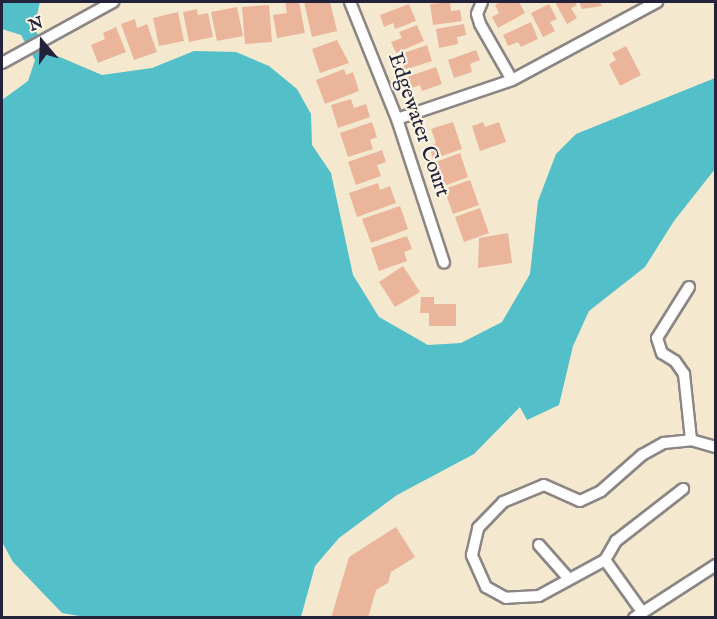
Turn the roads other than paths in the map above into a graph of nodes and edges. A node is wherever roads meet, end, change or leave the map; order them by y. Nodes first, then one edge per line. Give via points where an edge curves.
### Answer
1 (113, 2) edge
2 (350, 2) edge
3 (482, 2) edge
4 (657, 2) edge
5 (2, 63) edge
6 (512, 80) junction
7 (397, 118) junction
8 (444, 263) dead end
9 (689, 287) dead end
10 (691, 440) junction
11 (716, 447) edge
12 (683, 489) dead end
13 (539, 545) dead end
14 (605, 560) junction
15 (716, 565) edge
16 (569, 579) junction
17 (638, 615) edge

1 - 5 street
2 - 7 street, Edgewater Court
3 - 6 street via 477,14 480,24
4 - 6 street
6 - 7 street
7 - 8 street, Edgewater Court
9 - 10 street via 657,338 662,353 675,361 684,374
10 - 11 street
10 - 16 street via 656,447 601,491 580,501 544,485 503,502 478,528 472,555 486,587 507,598 539,596
12 - 14 street via 616,541
13 - 16 street
14 - 16 street
14 - 17 street
15 - 17 street

